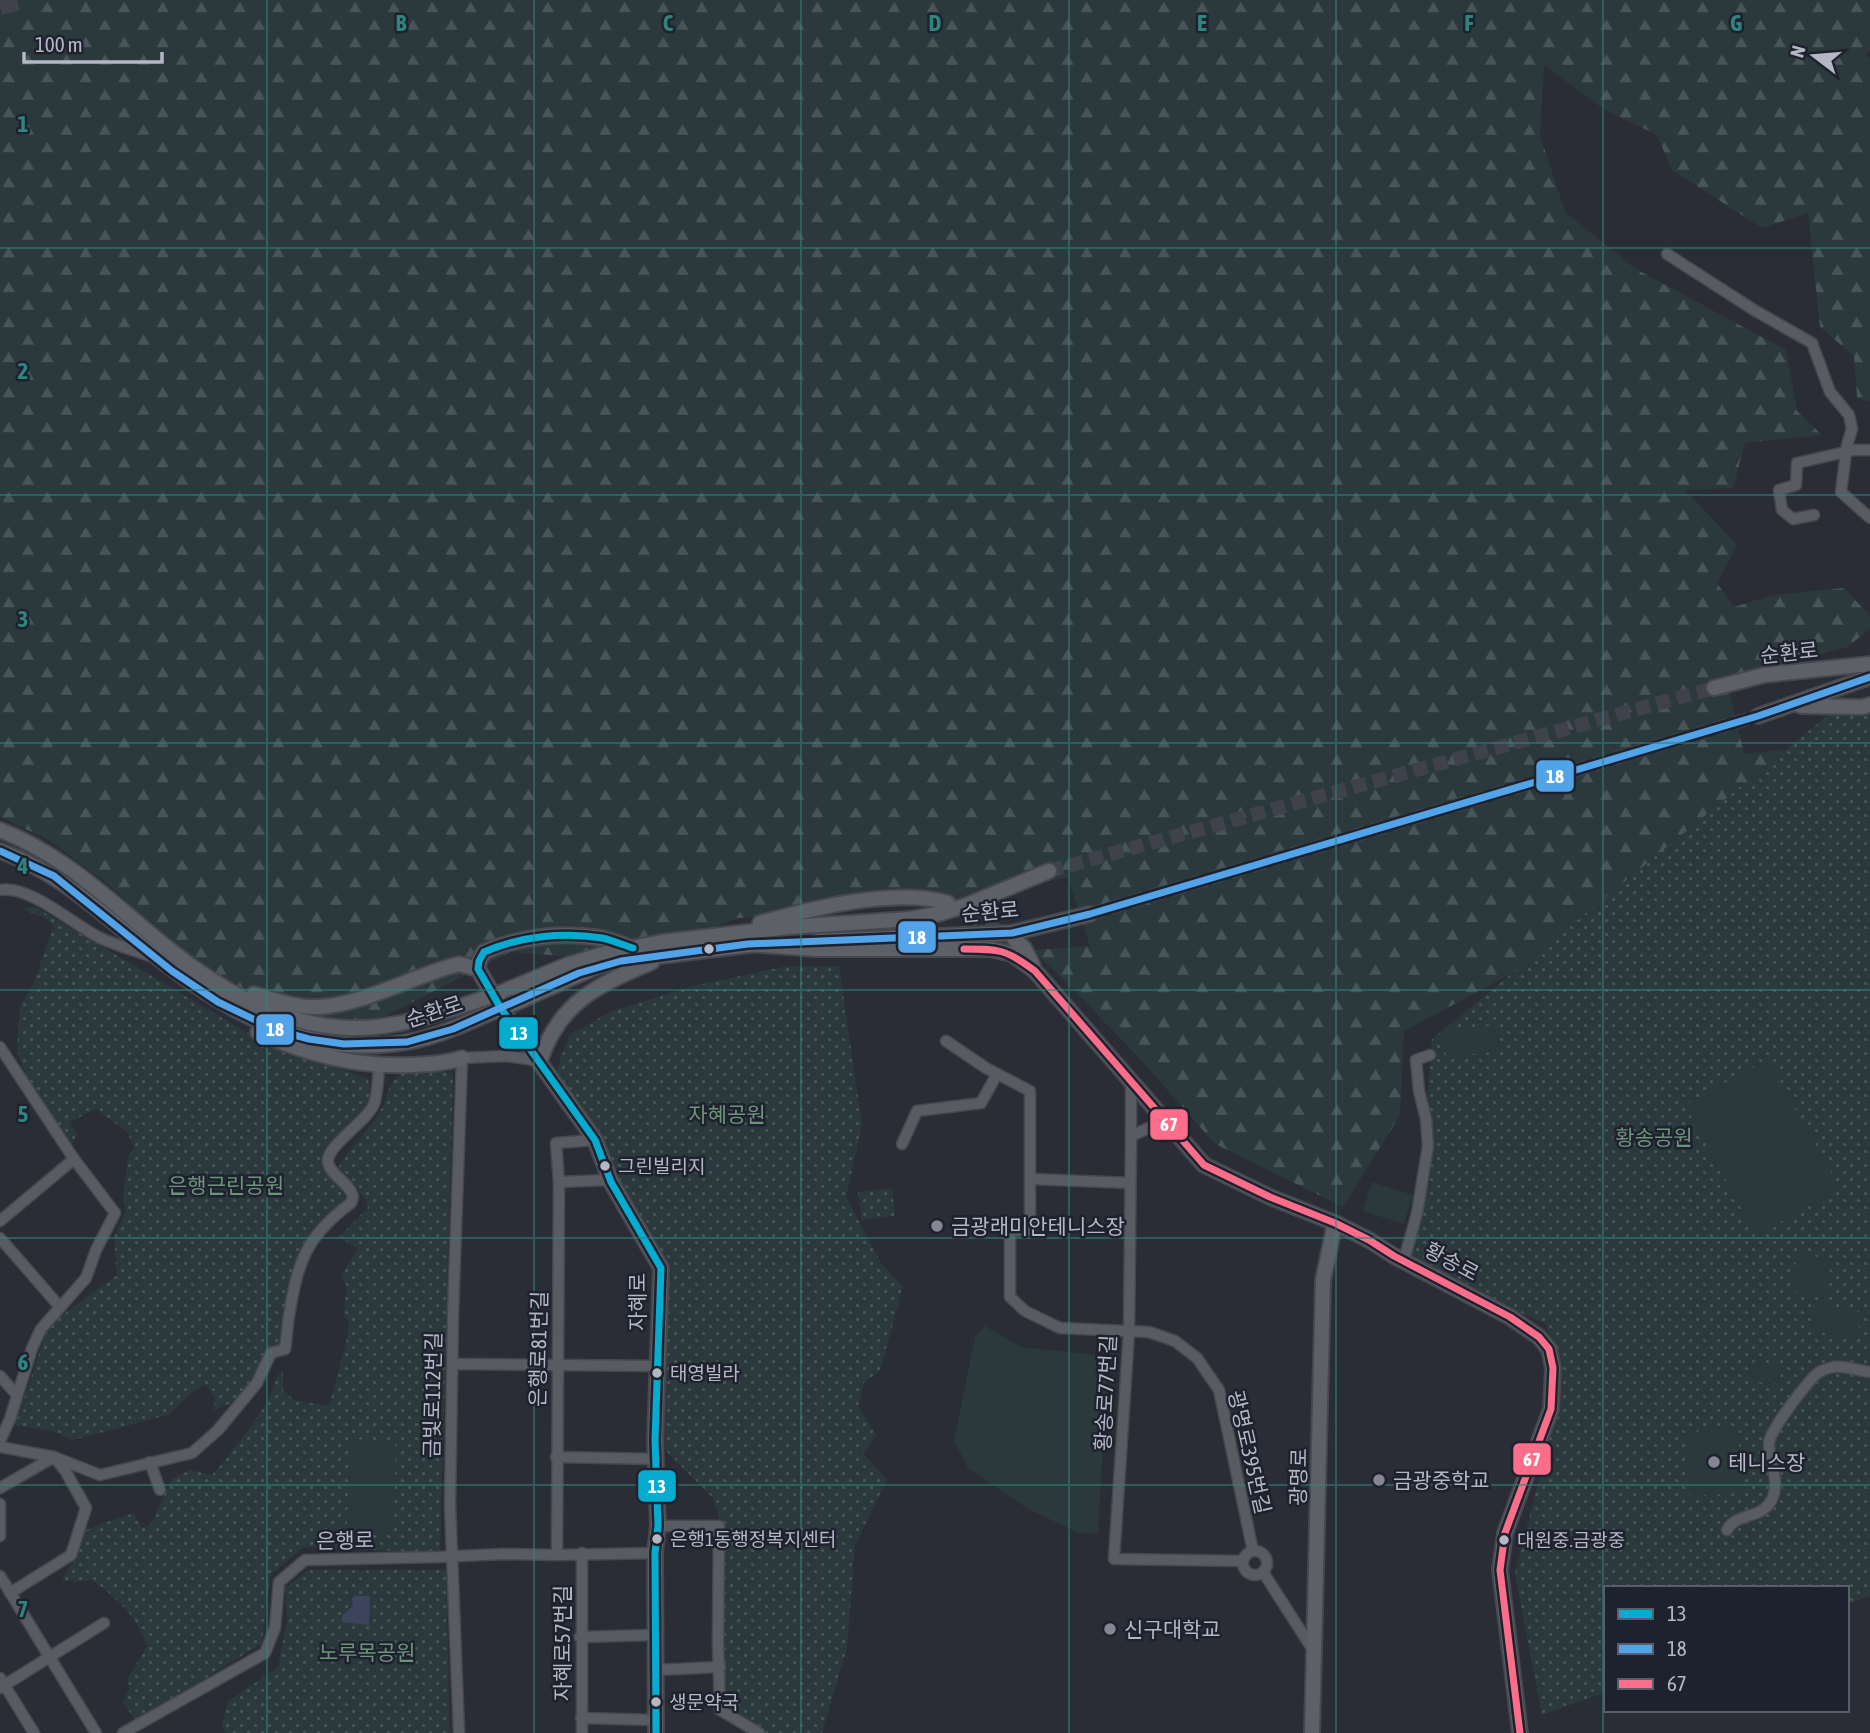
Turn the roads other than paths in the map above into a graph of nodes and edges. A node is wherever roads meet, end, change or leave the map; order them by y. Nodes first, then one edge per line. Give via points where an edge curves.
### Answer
1 (1667, 254) dead end
2 (1847, 448) junction
3 (1870, 450) edge
4 (1814, 515) dead end
5 (1870, 518) edge
6 (1870, 664) edge
7 (1870, 677) edge
8 (1714, 688) tunnel mouth
9 (1790, 705) junction
10 (1870, 705) edge
11 (1758, 716) tunnel mouth
12 (0, 830) edge
13 (0, 851) edge
14 (1049, 871) tunnel mouth
15 (0, 890) edge
16 (948, 903) tunnel mouth
17 (1090, 914) tunnel mouth
18 (722, 934) junction
19 (1015, 940) tunnel mouth
20 (748, 944) junction
21 (633, 948) junction
22 (666, 956) junction
23 (158, 958) junction
24 (195, 968) junction
25 (478, 969) junction
26 (1035, 971) junction
27 (218, 1002) junction
28 (946, 1041) dead end
29 (0, 1047) edge
30 (1430, 1055) dead end
31 (462, 1058) junction
32 (540, 1061) junction
33 (379, 1066) junction
34 (997, 1074) junction
35 (1131, 1083) junction
36 (1164, 1121) junction
37 (1131, 1136) junction
38 (595, 1140) junction
39 (902, 1144) dead end
40 (74, 1159) junction
41 (1032, 1179) junction
42 (559, 1182) junction
43 (611, 1182) junction
44 (1130, 1183) junction
45 (0, 1221) edge
46 (1335, 1223) junction
47 (0, 1238) edge
48 (1404, 1260) junction
49 (60, 1307) junction
50 (1129, 1332) junction
51 (453, 1364) junction
52 (557, 1366) junction
53 (658, 1366) junction
54 (1870, 1373) edge
55 (0, 1376) edge
56 (17, 1395) junction
57 (0, 1441) edge
58 (0, 1447) edge
59 (54, 1457) junction
60 (556, 1457) junction
61 (656, 1459) junction
62 (150, 1462) junction
63 (0, 1488) edge
64 (160, 1490) dead end
65 (0, 1504) edge
66 (658, 1526) junction
67 (1727, 1530) dead end
68 (0, 1536) edge
69 (1253, 1551) junction
70 (582, 1553) junction
71 (655, 1553) junction
72 (557, 1555) junction
73 (451, 1556) junction
74 (1243, 1560) junction
75 (1263, 1572) junction
76 (0, 1576) edge
77 (10, 1593) junction
78 (104, 1623) dead end
79 (655, 1635) junction
80 (580, 1637) junction
81 (1313, 1650) junction
82 (49, 1657) junction
83 (720, 1667) junction
84 (654, 1670) junction
85 (1, 1684) edge
86 (581, 1718) junction
87 (655, 1726) edge
88 (34, 1733) edge
89 (96, 1733) edge
90 (123, 1733) edge
91 (459, 1733) edge
92 (582, 1733) edge
93 (759, 1733) edge
94 (1312, 1733) edge
95 (1520, 1733) edge

1 - 2 street via 1812,344 1830,392 1849,415 1852,429
2 - 3 street
2 - 4 street via 1797,463 1796,485 1779,490 1787,516
2 - 5 street via 1841,492
6 - 8 main road, 순환로 via 1757,676
7 - 9 main road
9 - 10 main road
9 - 11 main road
12 - 24 main road, 순환로 via 55,858 96,886
13 - 23 main road, 순환로 via 54,876
14 - 18 main road, 순환로 via 938,914
15 - 23 street via 13,889 39,900 101,938
16 - 18 main road via 884,899 821,908
17 - 20 main road, 순환로 via 1012,933
18 - 21 main road, 순환로
19 - 26 main road
20 - 22 main road, 순환로
20 - 26 main road via 816,949 990,949 1012,954
21 - 24 main road, 순환로, bridge via 567,965 449,1011 355,1028 302,1021 254,1003
21 - 25 main road via 602,938 530,938 484,952
22 - 27 main road, 순환로, bridge via 598,966 453,1029 407,1042 344,1044 309,1039 276,1030
22 - 32 main road via 618,976 574,1005 551,1031
23 - 27 main road, 순환로
24 - 25 main road via 254,994 317,1007 460,964
25 - 32 main road, 자혜로
26 - 35 main road, 황송로
27 - 33 main road via 254,1030 286,1045
28 - 34 street
29 - 40 street
30 - 48 street via 1416,1060 1428,1146
31 - 32 street via 506,1056
31 - 33 main road via 445,1064
31 - 51 street, 금빛로112번길
32 - 38 main road, 자혜로
33 - 62 street via 374,1104 328,1160 353,1197 308,1247 295,1283 285,1349 271,1353 257,1383 204,1444 192,1453
34 - 39 street via 981,1102 917,1111
34 - 41 street via 1030,1091
35 - 36 main road, 황송로
35 - 37 street, 황송로77번길
36 - 37 street
36 - 46 main road, 황송로 via 1205,1166
37 - 44 street, 황송로77번길
38 - 42 street, 은행로81번길 via 556,1143
38 - 43 main road, 자혜로
40 - 45 street
40 - 49 street via 115,1213 86,1278
41 - 44 street
41 - 50 street, 광명로395번길 via 1030,1230 1010,1231 1010,1297 1025,1311 1060,1328
42 - 43 street
42 - 52 street, 은행로81번길
43 - 53 main road, 자혜로 via 661,1268
44 - 50 street, 황송로77번길
46 - 48 main road, 황송로
46 - 81 main road, 광명로 via 1323,1280
47 - 49 street
48 - 95 main road, 황송로 via 1510,1317 1549,1349 1553,1368 1550,1409 1505,1533 1500,1570
49 - 56 street via 41,1329
50 - 69 street, 광명로395번길 via 1149,1332 1175,1341 1197,1358 1219,1391
50 - 74 street, 황송로77번길 via 1114,1559
51 - 52 street
51 - 73 street, 금빛로112번길
52 - 53 street
52 - 60 street, 은행로81번길
53 - 61 main road, 자혜로
54 - 67 street via 1838,1367 1818,1373 1769,1440 1775,1487 1772,1500 1762,1511 1738,1519
55 - 56 street
56 - 57 street
58 - 59 street
59 - 62 street via 100,1475
59 - 63 street
59 - 77 street via 86,1508 71,1555
60 - 61 street
60 - 72 street, 은행로81번길
61 - 66 main road, 자혜로
62 - 64 street
65 - 68 street
66 - 71 main road, 자혜로
66 - 83 street via 719,1526
69 - 74 street
69 - 75 street via 1266,1556
70 - 71 street, 은행로
70 - 72 street, 은행로
70 - 80 street, 자혜로57번길
71 - 79 main road, 자혜로
72 - 73 street, 은행로
73 - 90 street, 은행로 via 305,1560 279,1582 275,1628 265,1653
73 - 91 street, 금빛로112번길
74 - 75 street via 1251,1574
75 - 81 street
76 - 77 street
77 - 82 street
78 - 82 street
79 - 80 street
79 - 84 main road, 자혜로
80 - 86 street, 자혜로57번길
81 - 94 main road, 광명로
82 - 85 street
82 - 89 street
83 - 84 street
83 - 93 street via 720,1710
84 - 87 main road, 자혜로
85 - 88 street
86 - 87 street, 자혜로
86 - 92 street, 자혜로57번길

